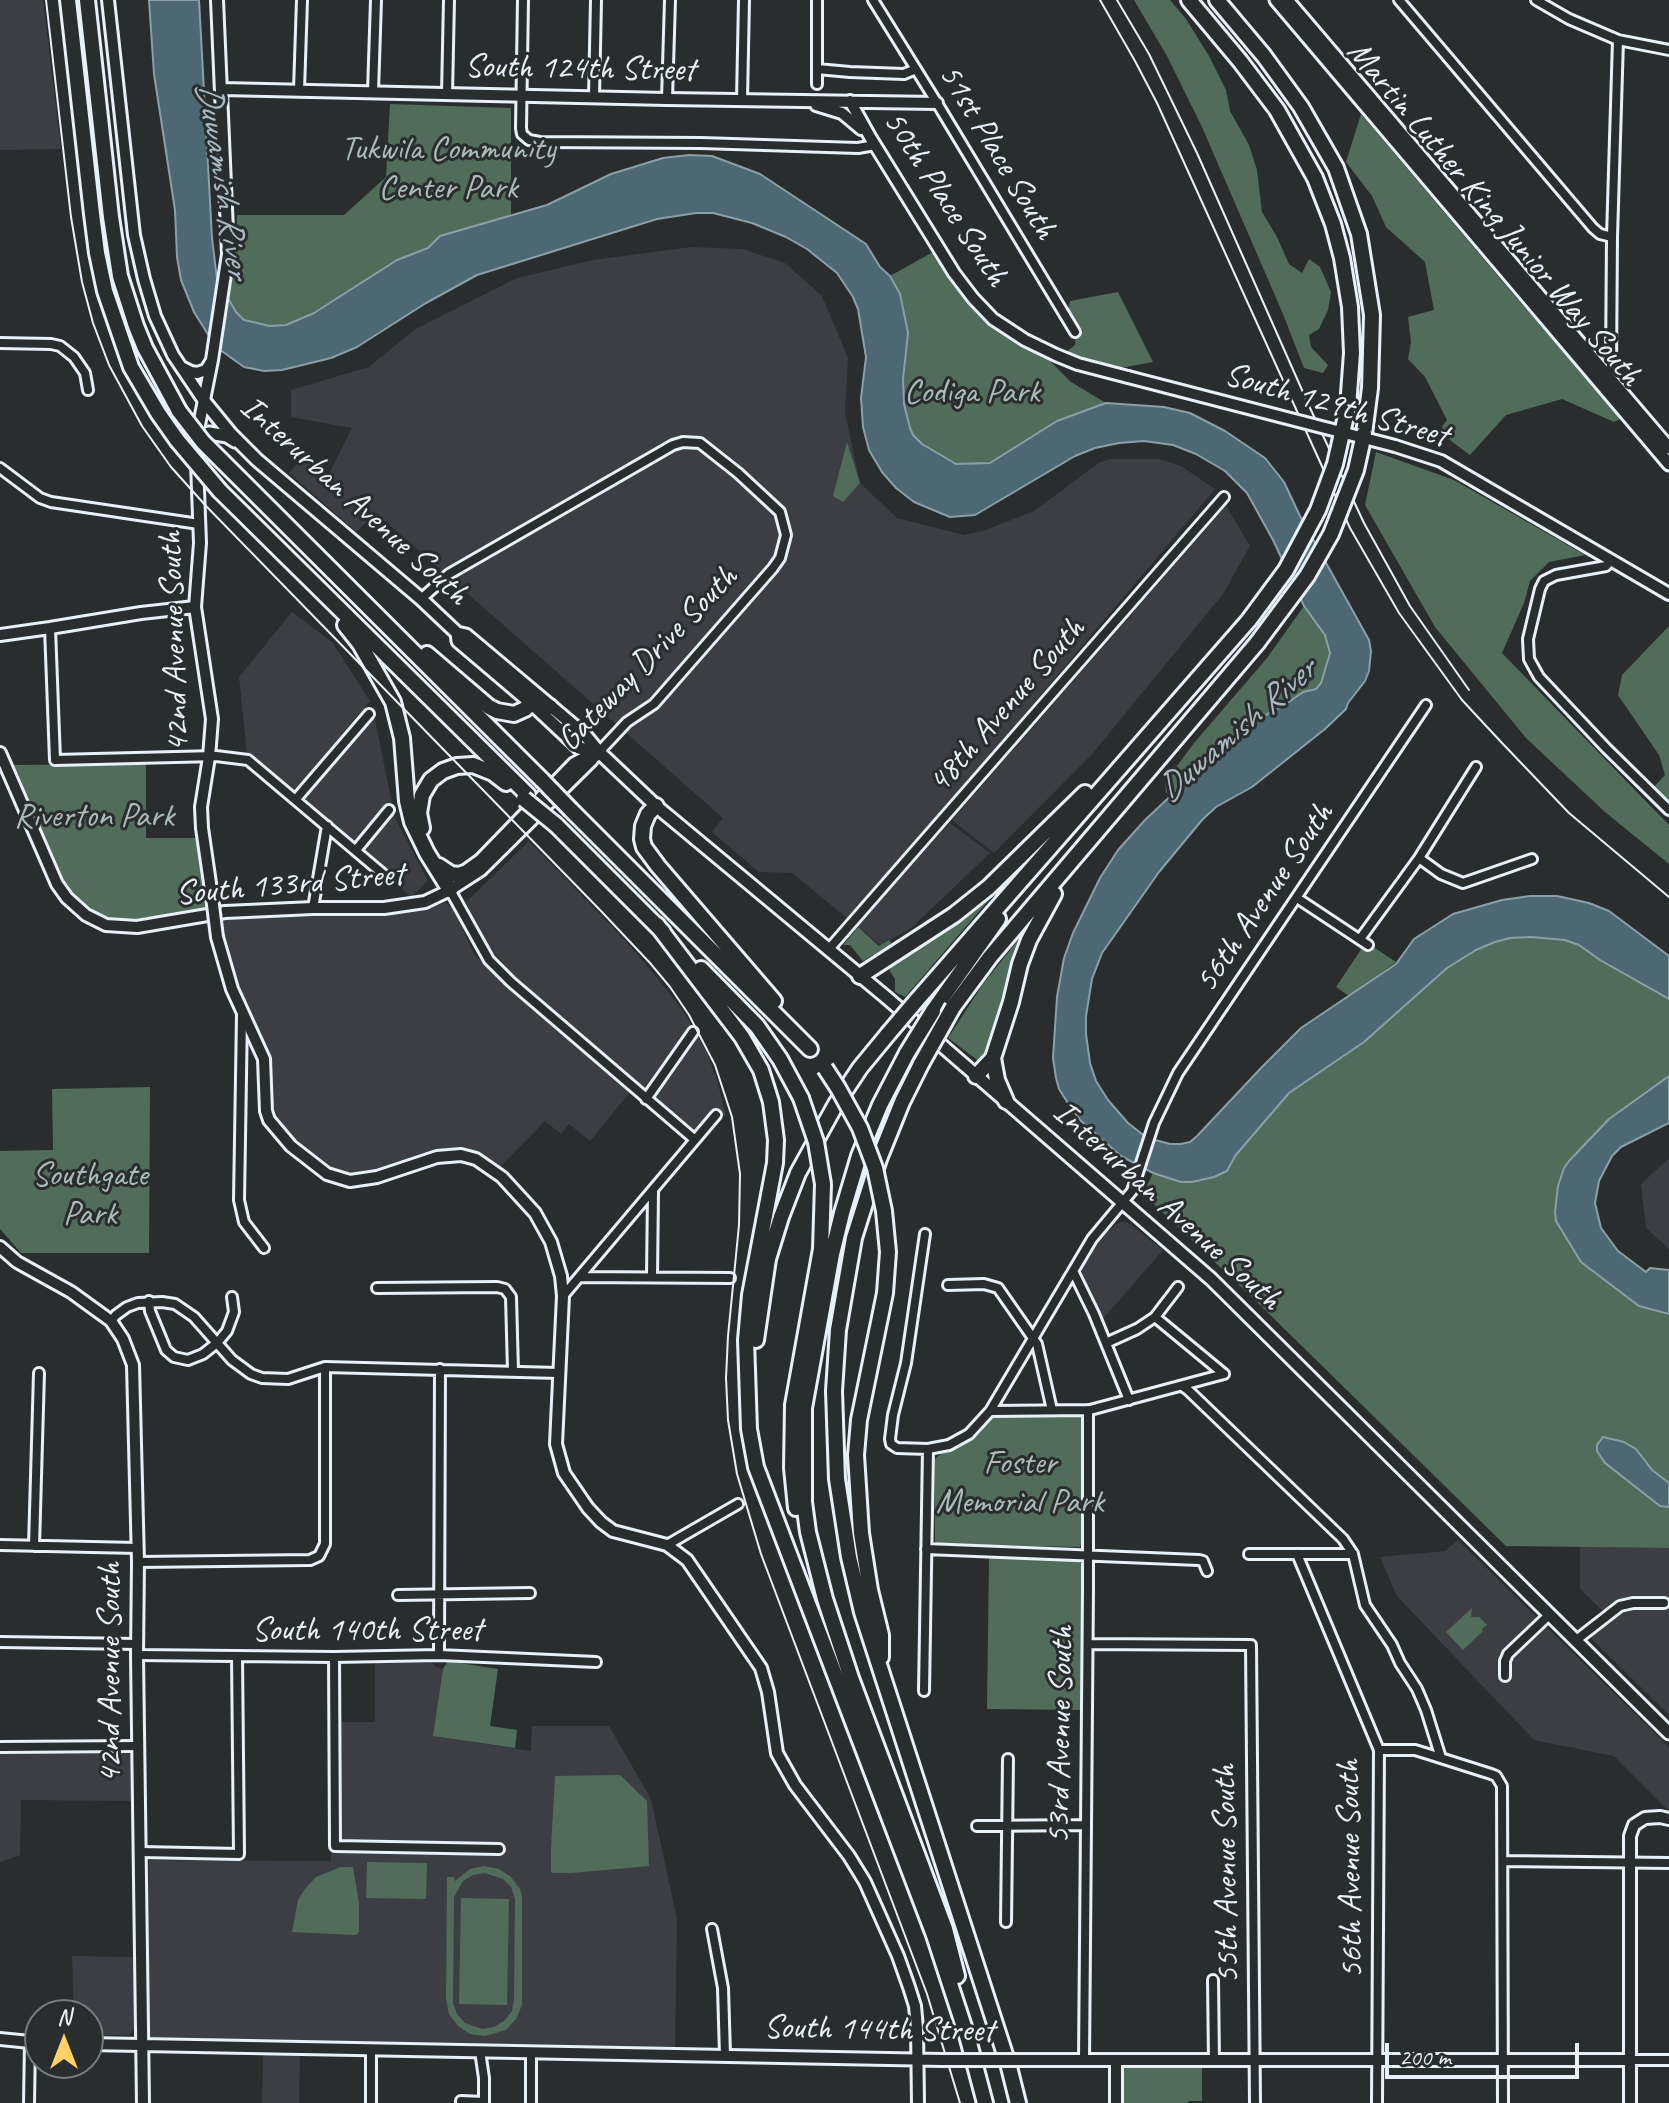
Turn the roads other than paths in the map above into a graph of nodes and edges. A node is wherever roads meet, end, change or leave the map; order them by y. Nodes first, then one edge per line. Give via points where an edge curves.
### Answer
1 (68, 0) edge
2 (87, 0) edge
3 (108, 0) edge
4 (217, 0) edge
5 (302, 0) edge
6 (376, 0) edge
7 (449, 0) edge
8 (523, 0) edge
9 (596, 0) edge
10 (670, 0) edge
11 (744, 0) edge
12 (817, 0) edge
13 (873, 0) edge
14 (1189, 0) edge
15 (1217, 0) edge
16 (1276, 0) edge
17 (1287, 0) edge
18 (1399, 0) edge
19 (1536, 0) edge
20 (1618, 40) junction
21 (1669, 50) edge
22 (817, 69) junction
23 (916, 69) junction
24 (817, 84) dead end
25 (222, 89) junction
26 (299, 90) junction
27 (373, 92) junction
28 (447, 94) junction
29 (521, 95) junction
30 (594, 97) junction
31 (667, 99) junction
32 (742, 100) junction
33 (791, 100) junction
34 (850, 101) junction
35 (880, 102) junction
36 (937, 103) junction
37 (849, 118) junction
38 (870, 138) junction
39 (1612, 237) junction
40 (1075, 332) dead end
41 (0, 343) edge
42 (1056, 355) joint
43 (212, 360) junction
44 (179, 365) junction
45 (1606, 375) junction
46 (88, 390) dead end
47 (204, 401) junction
48 (243, 446) junction
49 (1669, 448) edge
50 (196, 452) junction
51 (1669, 464) edge
52 (0, 468) edge
53 (1224, 497) dead end
54 (199, 524) junction
55 (1610, 561) junction
56 (299, 569) junction
57 (333, 574) junction
58 (1669, 594) edge
59 (421, 599) junction
60 (195, 607) junction
61 (50, 628) junction
62 (457, 633) junction
63 (0, 635) edge
64 (531, 703) junction
65 (1426, 705) dead end
66 (550, 707) junction
67 (369, 714) dead end
68 (1163, 718) junction
69 (599, 752) junction
70 (0, 753) edge
71 (209, 757) junction
72 (1476, 767) dead end
73 (1147, 774) junction
74 (526, 797) junction
75 (296, 799) junction
76 (656, 806) junction
77 (389, 810) dead end
78 (1669, 810) edge
79 (327, 826) junction
80 (1062, 832) junction
81 (356, 850) junction
82 (1419, 858) junction
83 (1532, 859) dead end
84 (439, 866) junction
85 (389, 879) dead end
86 (450, 890) junction
87 (1297, 898) junction
88 (313, 908) junction
89 (657, 925) junction
90 (829, 949) junction
91 (860, 976) junction
92 (242, 1015) junction
93 (693, 1032) dead end
94 (810, 1049) junction
95 (993, 1058) junction
96 (976, 1076) junction
97 (646, 1099) junction
98 (1006, 1101) junction
99 (716, 1115) dead end
100 (694, 1139) junction
101 (653, 1191) junction
102 (1123, 1203) junction
103 (925, 1234) dead end
104 (0, 1247) edge
105 (264, 1248) dead end
106 (1073, 1271) junction
107 (580, 1277) junction
108 (652, 1277) junction
109 (730, 1278) dead end
110 (948, 1285) dead end
111 (1178, 1287) dead end
112 (377, 1288) dead end
113 (563, 1296) junction
114 (232, 1297) dead end
115 (149, 1301) junction
116 (1155, 1317) junction
117 (111, 1321) junction
118 (1033, 1337) junction
119 (217, 1343) junction
120 (1106, 1343) junction
121 (325, 1367) junction
122 (440, 1369) junction
123 (513, 1371) junction
124 (39, 1373) dead end
125 (559, 1373) junction
126 (1182, 1386) junction
127 (1129, 1400) junction
128 (1052, 1410) junction
129 (1088, 1410) junction
130 (990, 1411) junction
131 (928, 1449) junction
132 (738, 1504) dead end
133 (783, 1536) junction
134 (0, 1545) edge
135 (667, 1545) junction
136 (34, 1546) junction
137 (138, 1548) junction
138 (926, 1549) junction
139 (1089, 1554) junction
140 (1249, 1554) dead end
141 (1297, 1554) junction
142 (1353, 1554) junction
143 (138, 1562) junction
144 (1207, 1571) dead end
145 (530, 1593) dead end
146 (398, 1595) dead end
147 (439, 1595) junction
148 (1664, 1603) dead end
149 (1549, 1615) junction
150 (818, 1626) junction
151 (1575, 1641) junction
152 (0, 1642) edge
153 (1088, 1644) junction
154 (137, 1650) junction
155 (439, 1655) junction
156 (237, 1656) junction
157 (334, 1657) junction
158 (596, 1662) dead end
159 (881, 1669) junction
160 (1505, 1676) dead end
161 (924, 1691) dead end
162 (1669, 1733) edge
163 (139, 1746) junction
164 (0, 1747) edge
165 (1379, 1750) junction
166 (1441, 1758) junction
167 (1008, 1759) dead end
168 (1669, 1819) edge
169 (1086, 1825) junction
170 (977, 1826) dead end
171 (1006, 1826) junction
172 (499, 1849) dead end
173 (141, 1852) junction
174 (1503, 1861) junction
175 (1669, 1863) edge
176 (1630, 1864) junction
177 (1006, 1922) dead end
178 (712, 1929) dead end
179 (1213, 1980) dead end
180 (968, 2039) junction
181 (0, 2042) edge
182 (24, 2042) edge
183 (104, 2044) edge
184 (143, 2045) junction
185 (371, 2049) junction
186 (480, 2051) junction
187 (531, 2052) junction
188 (725, 2055) junction
189 (918, 2059) junction
190 (1084, 2060) junction
191 (1116, 2060) junction
192 (1255, 2060) junction
193 (1377, 2060) junction
194 (1629, 2060) junction
195 (1669, 2060) edge
196 (1214, 2061) junction
197 (1503, 2061) junction
198 (31, 2079) edge
199 (461, 2101) edge
200 (29, 2103) edge
201 (143, 2103) edge
202 (371, 2103) edge
203 (484, 2103) edge
204 (531, 2103) edge
205 (918, 2103) edge
206 (985, 2103) edge
207 (1018, 2103) edge
208 (1116, 2103) edge
209 (1255, 2103) edge
210 (1377, 2103) edge
211 (1503, 2103) edge
212 (1630, 2103) edge

1 - 56 highway, bridge via 97,253 131,367 177,440
2 - 57 highway, bridge via 113,233 120,276 140,337 179,411 203,442
3 - 44 street, Interurban Avenue South via 134,235 155,316
4 - 25 street
5 - 26 street
6 - 27 street
7 - 28 street
8 - 29 street
9 - 30 street
10 - 31 street
11 - 32 street
12 - 22 street
13 - 23 street, 51st Place South
14 - 68 highway, bridge via 1277,110 1315,178 1342,258 1352,353 1348,407 1318,510 1286,570 1249,620
15 - 73 highway, bridge via 1301,107 1336,168 1362,248 1372,315 1371,377 1356,470 1331,534 1257,643
16 - 51 main road, Martin Luther King Junior Way South
17 - 45 main road, Martin Luther King Junior Way South
18 - 39 street via 1593,228
19 - 20 street
20 - 21 street
20 - 39 street
22 - 23 street via 904,74
22 - 24 street
23 - 36 street, 51st Place South
25 - 26 street, South 124th Street
25 - 43 street, 42nd Avenue South via 229,234
26 - 27 street, South 124th Street
27 - 28 street, South 124th Street
28 - 29 street, South 124th Street
29 - 30 street, South 124th Street
29 - 38 street via 525,138 540,142 858,148
30 - 31 street, South 124th Street
31 - 32 street, South 124th Street
32 - 33 street, South 124th Street
33 - 34 street, South 124th Street
33 - 37 street
34 - 35 street, South 124th Street
34 - 37 street, 50th Place South
34 - 38 street, 50th Place South
35 - 36 street, South 124th Street
35 - 38 street via 868,113
36 - 40 street, 51st Place South
37 - 38 street
38 - 42 street, 50th Place South via 973,298 993,319
39 - 45 street via 1611,368
41 - 46 street via 60,346 85,373
42 - 55 street, South 129th Street, bridge via 1441,461
43 - 44 street via 197,373
43 - 47 street, 42nd Avenue South
44 - 47 street, Interurban Avenue South
45 - 49 main road, Martin Luther King Junior Way South
47 - 48 main road, Interurban Avenue South
47 - 50 street, 42nd Avenue South
48 - 50 main road via 214,433 204,436
48 - 59 main road, Interurban Avenue South
50 - 54 street, 42nd Avenue South
52 - 54 street via 51,502
53 - 90 street, 48th Avenue South
54 - 60 street, 42nd Avenue South
55 - 58 street, South 129th Street
55 - 78 street via 1544,581 1528,639 1529,659 1539,677
56 - 74 highway
56 - 86 highway via 360,644 393,702 412,822
57 - 64 highway via 489,707 514,714
57 - 94 highway, bridge
59 - 62 main road, Interurban Avenue South
59 - 69 street, Gateway Drive South via 449,574 673,445 700,443 738,473 780,512 786,535 780,558 654,704 627,722
60 - 61 street
60 - 71 street, 42nd Avenue South via 210,696
61 - 63 street
61 - 71 street via 55,760
62 - 64 main road, Interurban Avenue South via 458,641
62 - 66 main road, Interurban Avenue South via 466,635
64 - 66 highway
64 - 69 main road, Interurban Avenue South via 579,748
65 - 87 street, 56th Avenue South
66 - 69 main road, Interurban Avenue South
67 - 75 street
68 - 80 highway
68 - 91 highway via 989,887
69 - 76 main road, Interurban Avenue South
69 - 84 highway via 575,765 467,872 451,874
69 - 86 street, Gateway Drive South via 502,851
70 - 88 street, South 133rd Street via 57,884 75,907 106,925 137,927 225,912
71 - 75 street via 248,760
71 - 92 street, 42nd Avenue South, bridge via 202,828 217,937
72 - 82 street
73 - 95 highway via 1053,894 1035,925
73 - 159 highway, bridge via 953,1007 902,1102 854,1238 838,1330 837,1479 849,1557
74 - 84 highway via 473,765 437,775 425,787 419,813
74 - 89 highway, bridge
75 - 79 street
76 - 90 main road, Interurban Avenue South
76 - 94 highway via 642,832 648,853
77 - 81 street
79 - 81 street
79 - 88 street
80 - 133 highway, bridge via 860,1068 807,1155 781,1217 764,1277 756,1334 757,1419
80 - 180 highway, bridge via 965,963 880,1105 842,1213 804,1408 804,1502 811,1548 851,1678 945,1929
81 - 85 street
82 - 83 street via 1463,883
82 - 87 street via 1364,942
84 - 86 highway
86 - 88 street, South 133rd Street via 400,907
86 - 97 street via 489,960
87 - 102 street, 56th Avenue South via 1178,1073
89 - 133 highway via 742,1037 771,1102 775,1163 750,1295 746,1373 756,1467
89 - 150 highway, bridge via 757,1026 801,1098 816,1142 823,1184 821,1249 791,1444 796,1509
90 - 91 main road, Interurban Avenue South
91 - 96 main road, Interurban Avenue South
92 - 105 street via 239,1200 244,1222
92 - 113 street, 42nd Avenue South via 264,1059 269,1120 290,1145 327,1174 350,1181 437,1157 476,1159 502,1177 535,1213 551,1242
93 - 97 street
94 - 159 highway, bridge via 860,1128 884,1211 885,1293 856,1455 861,1533 881,1635
95 - 96 highway
95 - 98 highway
96 - 98 main road, Interurban Avenue South
97 - 100 street
98 - 102 main road, Interurban Avenue South
99 - 100 street
100 - 101 street
101 - 107 street
101 - 108 street
102 - 106 street, 56th Avenue South
102 - 149 main road, Interurban Avenue South via 1268,1334
103 - 131 street via 890,1439 897,1448
104 - 117 street, 42nd Avenue South
106 - 118 street, 56th Avenue South
106 - 120 street
107 - 108 street
107 - 113 street
108 - 109 street
110 - 118 street via 998,1288
111 - 116 street
112 - 123 street via 505,1289 511,1297
113 - 125 street, 42nd Avenue South
114 - 119 street via 231,1323
115 - 117 street via 127,1307
115 - 119 street via 175,1304
115 - 119 street via 160,1339 174,1357 196,1358
116 - 120 street
116 - 126 street via 1224,1374
117 - 137 street, 42nd Avenue South via 133,1365
118 - 128 street
118 - 130 street, 56th Avenue South
119 - 121 street via 242,1369 262,1378 288,1379
120 - 127 street
121 - 122 street
121 - 143 street via 322,1552 310,1560
122 - 123 street
122 - 147 street
123 - 125 street
124 - 136 street
125 - 135 street, 42nd Avenue South via 556,1444 564,1473 588,1508 613,1531
126 - 127 street
126 - 142 street
127 - 129 street
128 - 129 street
128 - 130 street
129 - 139 street, 53rd Avenue South
130 - 131 street, 56th Avenue South via 969,1434
131 - 138 street
132 - 135 street
133 - 150 highway
134 - 136 street
135 - 189 street via 687,1560 761,1668 777,1753 865,1882 898,1956 915,2006
136 - 137 street
137 - 143 street, 42nd Avenue South
138 - 139 street
138 - 161 street
139 - 144 street via 1199,1560
139 - 153 street, 53rd Avenue South
140 - 141 street
141 - 142 street
141 - 165 street, 56th Avenue South
142 - 166 street via 1365,1605 1417,1689
143 - 154 street, 42nd Avenue South
145 - 147 street
146 - 147 street
147 - 155 street
148 - 151 street via 1620,1606
149 - 151 main road, Interurban Avenue South
149 - 160 street via 1508,1654
150 - 180 highway
151 - 162 main road, Interurban Avenue South
152 - 154 street, South 140th Street
153 - 169 street, 53rd Avenue South
153 - 192 street, 55th Avenue South via 1251,1645
154 - 156 street, South 140th Street
154 - 163 street, 42nd Avenue South
155 - 157 street, South 140th Street
155 - 158 street, South 140th Street
156 - 157 street, South 140th Street
156 - 173 street via 239,1854
157 - 172 street via 335,1846
159 - 207 highway
163 - 164 street
163 - 173 street, 42nd Avenue South
165 - 166 street via 1415,1750
165 - 193 street, 56th Avenue South
166 - 174 street via 1499,1780
167 - 171 street
168 - 176 street via 1645,1818 1634,1825
169 - 171 street
169 - 190 street, 53rd Avenue South
170 - 171 street
171 - 177 street
173 - 184 street, 42nd Avenue South
174 - 176 street
174 - 197 street
175 - 176 street
176 - 194 street
178 - 188 street via 723,1988
179 - 196 street
180 - 206 highway
181 - 182 street
183 - 184 street, South 144th Street
184 - 185 street, South 144th Street
184 - 201 street, 42nd Avenue South
185 - 186 street, South 144th Street
185 - 202 street
186 - 187 street, South 144th Street
186 - 203 street
187 - 188 street, South 144th Street
187 - 204 street
188 - 189 street, South 144th Street
189 - 190 street, South 144th Street, bridge
189 - 205 street
190 - 191 street, South 144th Street
191 - 196 street, South 144th Street
191 - 208 street
192 - 193 street, South 144th Street
192 - 196 street, South 144th Street
192 - 209 street, 55th Avenue South
193 - 197 street, South 144th Street
193 - 210 street, 56th Avenue South
194 - 195 street, South 144th Street
194 - 197 street, South 144th Street
194 - 212 street
197 - 211 street
198 - 200 street
199 - 203 street

